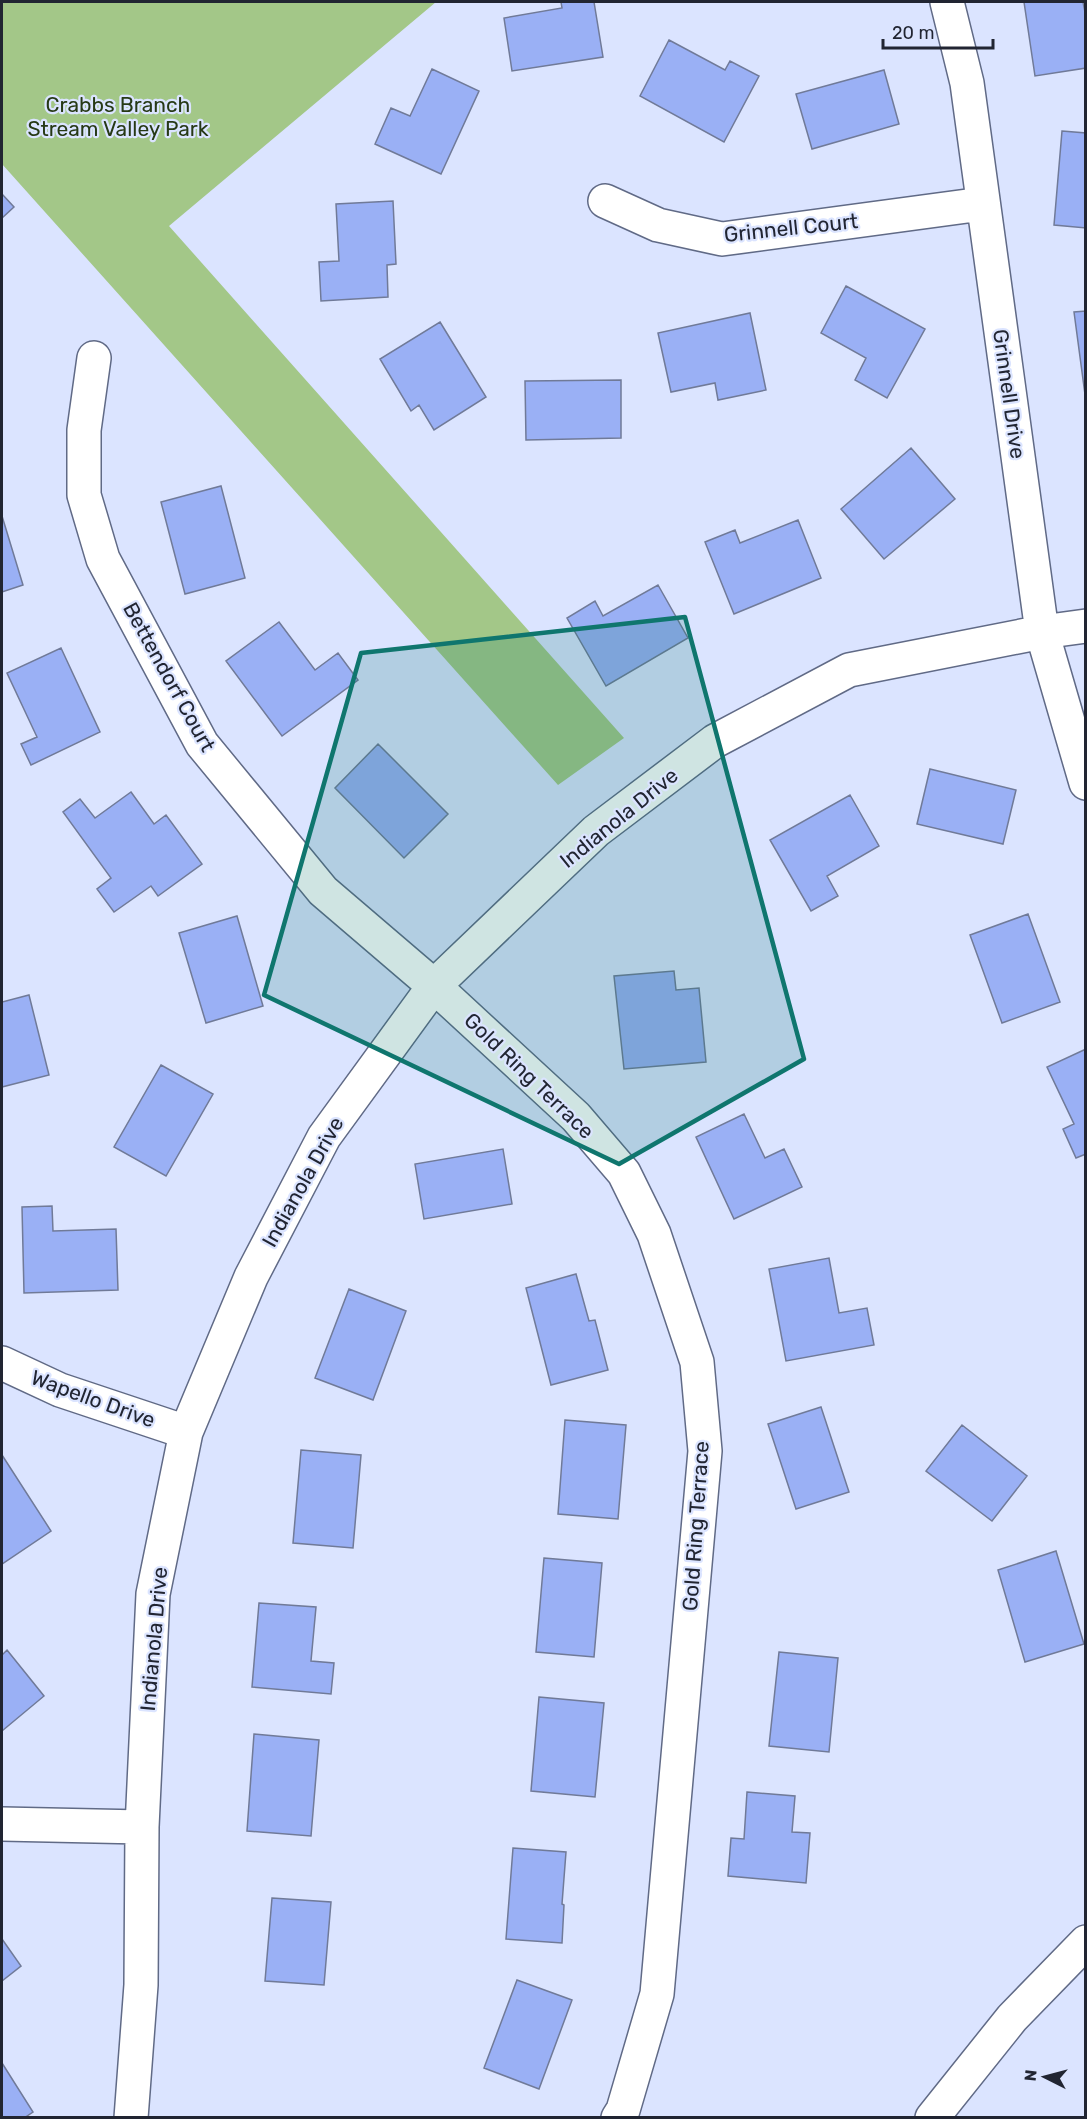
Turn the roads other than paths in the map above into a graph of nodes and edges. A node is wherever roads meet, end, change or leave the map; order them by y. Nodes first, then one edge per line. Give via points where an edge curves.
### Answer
1 (947, 2) edge
2 (605, 201) dead end
3 (982, 204) junction
4 (94, 358) dead end
5 (1086, 626) edge
6 (1042, 632) junction
7 (1086, 783) edge
8 (434, 986) junction
9 (2, 1363) edge
10 (186, 1432) junction
11 (2, 1824) edge
12 (142, 1827) junction
13 (1086, 1942) edge
14 (131, 2118) edge
15 (618, 2118) edge
16 (932, 2118) edge

1 - 3 street, Grinnell Drive via 967,83
2 - 3 street, Grinnell Court via 658,225 722,238
3 - 6 street, Grinnell Drive
4 - 8 street, Bettendorf Court via 84,430 84,495 103,559 202,744 323,891
5 - 6 street, Indianola Drive
6 - 7 street, Grinnell Drive
6 - 8 street, Indianola Drive via 849,670 715,741 596,831
8 - 10 street, Indianola Drive via 324,1137 252,1277
8 - 15 street, Gold Ring Terrace via 576,1117 624,1173 654,1234 697,1362 705,1451 657,1994
9 - 10 street, Wapello Drive via 60,1390
10 - 12 street, Indianola Drive via 153,1594
11 - 12 street
12 - 14 street, Indianola Drive via 141,1985
13 - 16 street via 1012,2018

